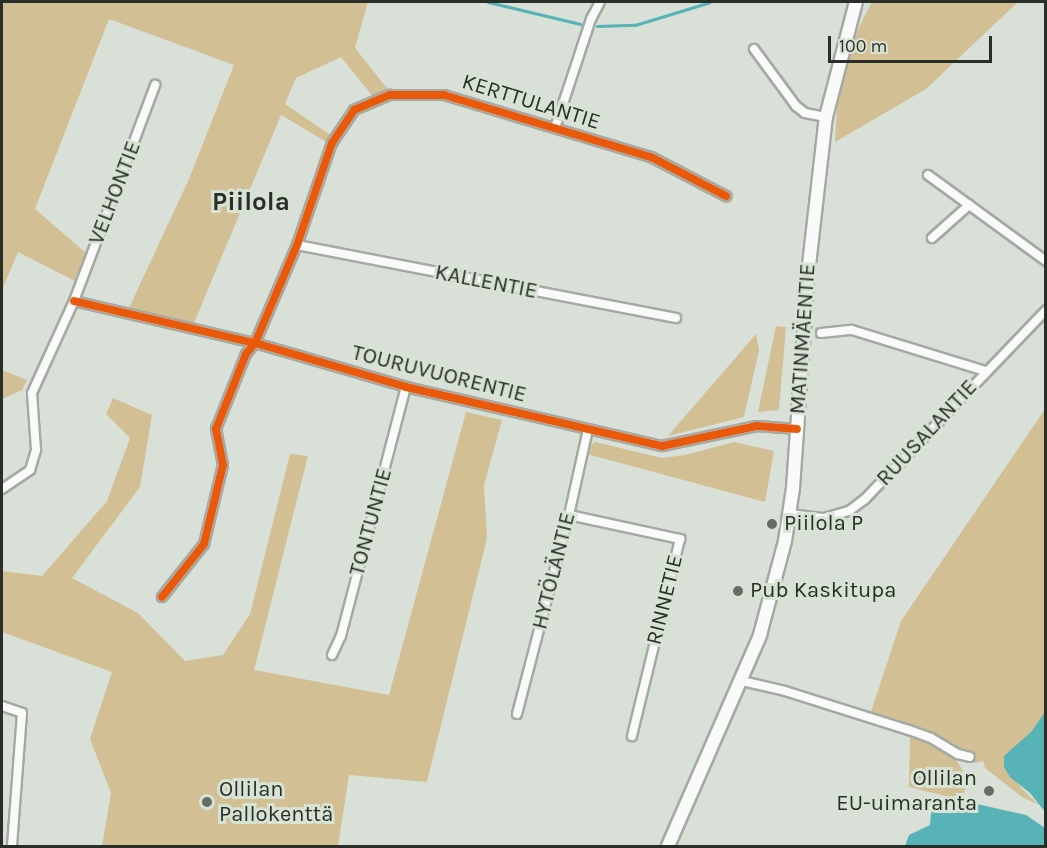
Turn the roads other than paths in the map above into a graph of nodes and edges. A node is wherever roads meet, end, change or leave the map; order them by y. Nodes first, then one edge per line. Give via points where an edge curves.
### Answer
1 (600, 2) edge
2 (856, 2) edge
3 (862, 2) edge
4 (849, 28) junction
5 (754, 49) dead end
6 (155, 86) dead end
7 (826, 117) junction
8 (555, 128) junction
9 (928, 176) dead end
10 (726, 196) dead end
11 (969, 205) junction
12 (932, 238) dead end
13 (297, 245) junction
14 (1046, 261) edge
15 (74, 301) junction
16 (1046, 310) edge
17 (676, 318) dead end
18 (821, 333) dead end
19 (255, 343) junction
20 (985, 371) junction
21 (406, 387) junction
22 (588, 429) junction
23 (797, 429) junction
24 (2, 489) edge
25 (790, 514) junction
26 (569, 515) junction
27 (162, 597) dead end
28 (332, 655) dead end
29 (742, 681) junction
30 (2, 706) edge
31 (517, 714) dead end
32 (632, 736) dead end
33 (970, 757) dead end
34 (12, 846) edge
35 (668, 846) edge

1 - 8 street
2 - 4 main road, MATINMÄENTIE
3 - 4 main road, MATINMÄENTIE
4 - 7 main road, MATINMÄENTIE
5 - 7 street via 796,106
6 - 15 street, VELHONTIE
7 - 23 main road, MATINMÄENTIE via 808,274
8 - 10 street, KERTTULANTIE via 651,157
8 - 13 street, KERTTULANTIE via 444,95 390,95 354,110 332,143
9 - 11 street
11 - 12 street
11 - 14 street
13 - 17 street, KALLENTIE
13 - 19 street, KERTTULANTIE
15 - 19 street, TOURUVUORENTIE
15 - 24 street, VELHONTIE via 32,393 36,450 30,470
16 - 20 street, RUUSALANTIE
18 - 20 street via 852,330
19 - 21 street, TOURUVUORENTIE
19 - 27 street, KERTTULANTIE via 246,354 216,429 223,465 204,544
20 - 25 street, RUUSALANTIE via 849,511 824,518
21 - 22 street, TOURUVUORENTIE
21 - 28 street, TONTUNTIE via 341,636
22 - 23 street, TOURUVUORENTIE via 662,446 757,426
22 - 26 street, HYTÖLÄNTIE
23 - 25 main road, MATINMÄENTIE
25 - 29 main road, MATINMÄENTIE via 773,593
26 - 31 street, HYTÖLÄNTIE
26 - 32 street, RINNETIE via 680,539
29 - 33 street via 909,730
29 - 35 main road, MATINMÄENTIE
30 - 34 street via 22,713

